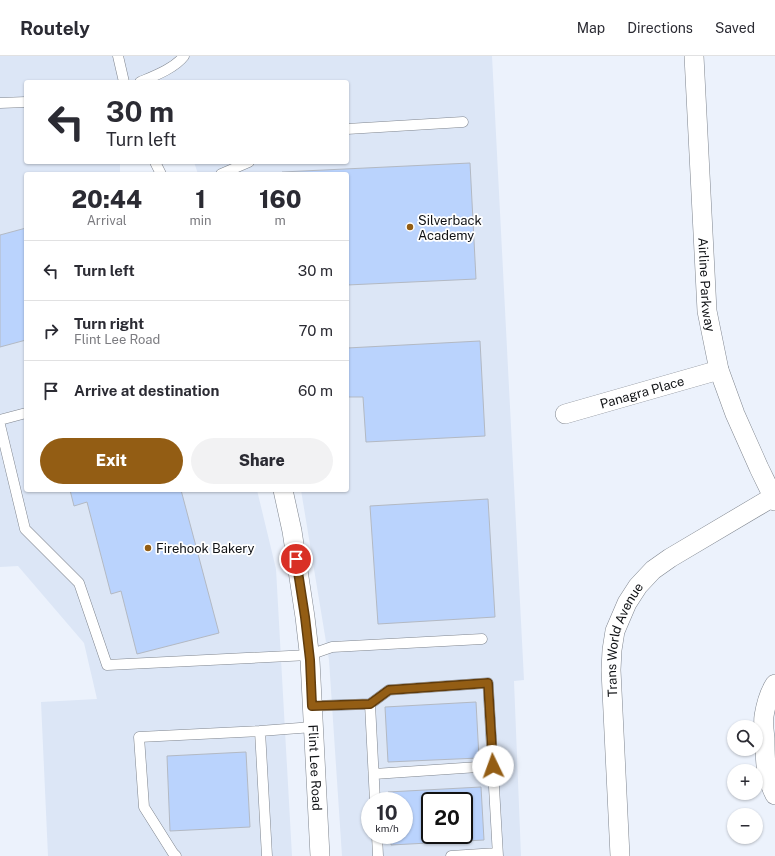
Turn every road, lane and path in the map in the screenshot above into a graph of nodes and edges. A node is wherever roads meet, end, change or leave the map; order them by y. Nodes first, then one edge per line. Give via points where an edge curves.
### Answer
1 (118, 56) edge
2 (184, 56) edge
3 (694, 56) edge
4 (124, 80) edge
5 (144, 80) edge
6 (24, 102) edge
7 (0, 103) edge
8 (463, 122) dead end
9 (349, 129) edge
10 (244, 164) edge
11 (226, 172) edge
12 (719, 370) junction
13 (24, 414) edge
14 (565, 414) dead end
15 (0, 420) edge
16 (0, 425) edge
17 (283, 492) edge
18 (774, 499) edge
19 (482, 640) dead end
20 (309, 655) junction
21 (775, 684) edge
22 (370, 704) junction
23 (312, 706) junction
24 (313, 727) junction
25 (260, 731) junction
26 (493, 766) junction
27 (374, 774) junction
28 (375, 792) edge
29 (775, 795) edge
30 (377, 844) edge
31 (498, 854) edge
32 (176, 856) edge
33 (268, 856) edge
34 (320, 856) edge
35 (378, 856) edge
36 (451, 856) edge
37 (620, 856) edge

1 - 4 lane
2 - 5 lane via 174,65
3 - 12 street, Airline Parkway via 707,311
6 - 7 lane
8 - 9 lane
10 - 11 lane
12 - 14 street, Panagra Place
12 - 18 street, Airline Parkway via 758,468
13 - 15 lane
16 - 20 lane via 24,529 79,583 107,665
17 - 20 street, Flint Lee Road via 292,531
18 - 37 street, Trans World Avenue via 664,562 638,586 627,603 616,631 611,670
19 - 20 lane via 332,647
20 - 23 street, Flint Lee Road
21 - 29 street via 764,717 766,768
22 - 23 lane
22 - 26 lane via 389,690 488,683
22 - 27 lane
23 - 24 street, Flint Lee Road
24 - 25 lane
24 - 34 street, Flint Lee Road
25 - 32 lane via 139,737 144,806
25 - 33 lane
26 - 27 lane
26 - 31 lane
27 - 28 lane
30 - 35 lane
31 - 36 lane

